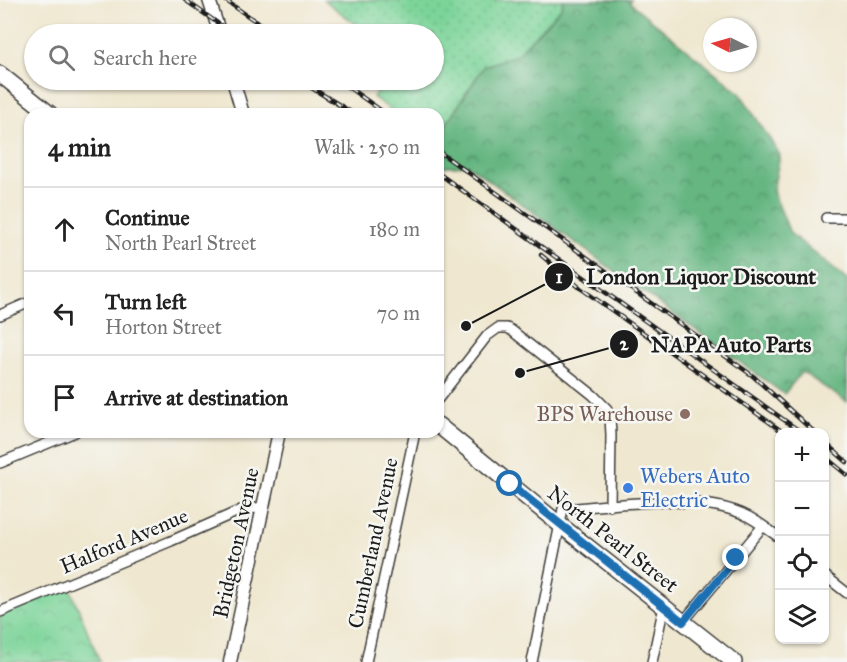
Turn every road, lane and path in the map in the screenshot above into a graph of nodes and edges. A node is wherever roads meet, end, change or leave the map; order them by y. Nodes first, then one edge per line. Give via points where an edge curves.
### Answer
1 (209, 0) edge
2 (217, 24) edge
3 (0, 74) edge
4 (236, 90) edge
5 (42, 108) edge
6 (241, 108) edge
7 (826, 218) dead end
8 (847, 218) edge
9 (24, 305) edge
10 (0, 315) edge
11 (444, 391) edge
12 (444, 430) edge
13 (60, 438) edge
14 (278, 438) edge
15 (414, 438) edge
16 (0, 463) edge
17 (610, 506) junction
18 (264, 507) junction
19 (559, 524) junction
20 (763, 526) junction
21 (777, 536) edge
22 (829, 578) edge
23 (847, 593) edge
24 (666, 608) junction
25 (0, 612) edge
26 (683, 622) junction
27 (231, 662) edge
28 (366, 662) edge
29 (532, 662) edge
30 (652, 662) edge
31 (734, 662) edge

1 - 2 street
3 - 5 main road
4 - 6 street
7 - 8 street
9 - 10 street
11 - 17 street via 487,336 498,328 511,330 607,409 611,435
12 - 19 main road, North Pearl Street
13 - 16 street
14 - 18 street, Bridgeton Avenue
15 - 28 street, Cumberland Avenue
17 - 19 street via 563,509
17 - 20 street via 706,505 735,512
18 - 25 street, Halford Avenue via 242,510
18 - 27 street, Bridgeton Avenue
19 - 24 main road, North Pearl Street
19 - 29 street
20 - 21 street
20 - 26 street
22 - 23 street
24 - 26 main road, North Pearl Street
24 - 30 street
26 - 31 main road, North Pearl Street

